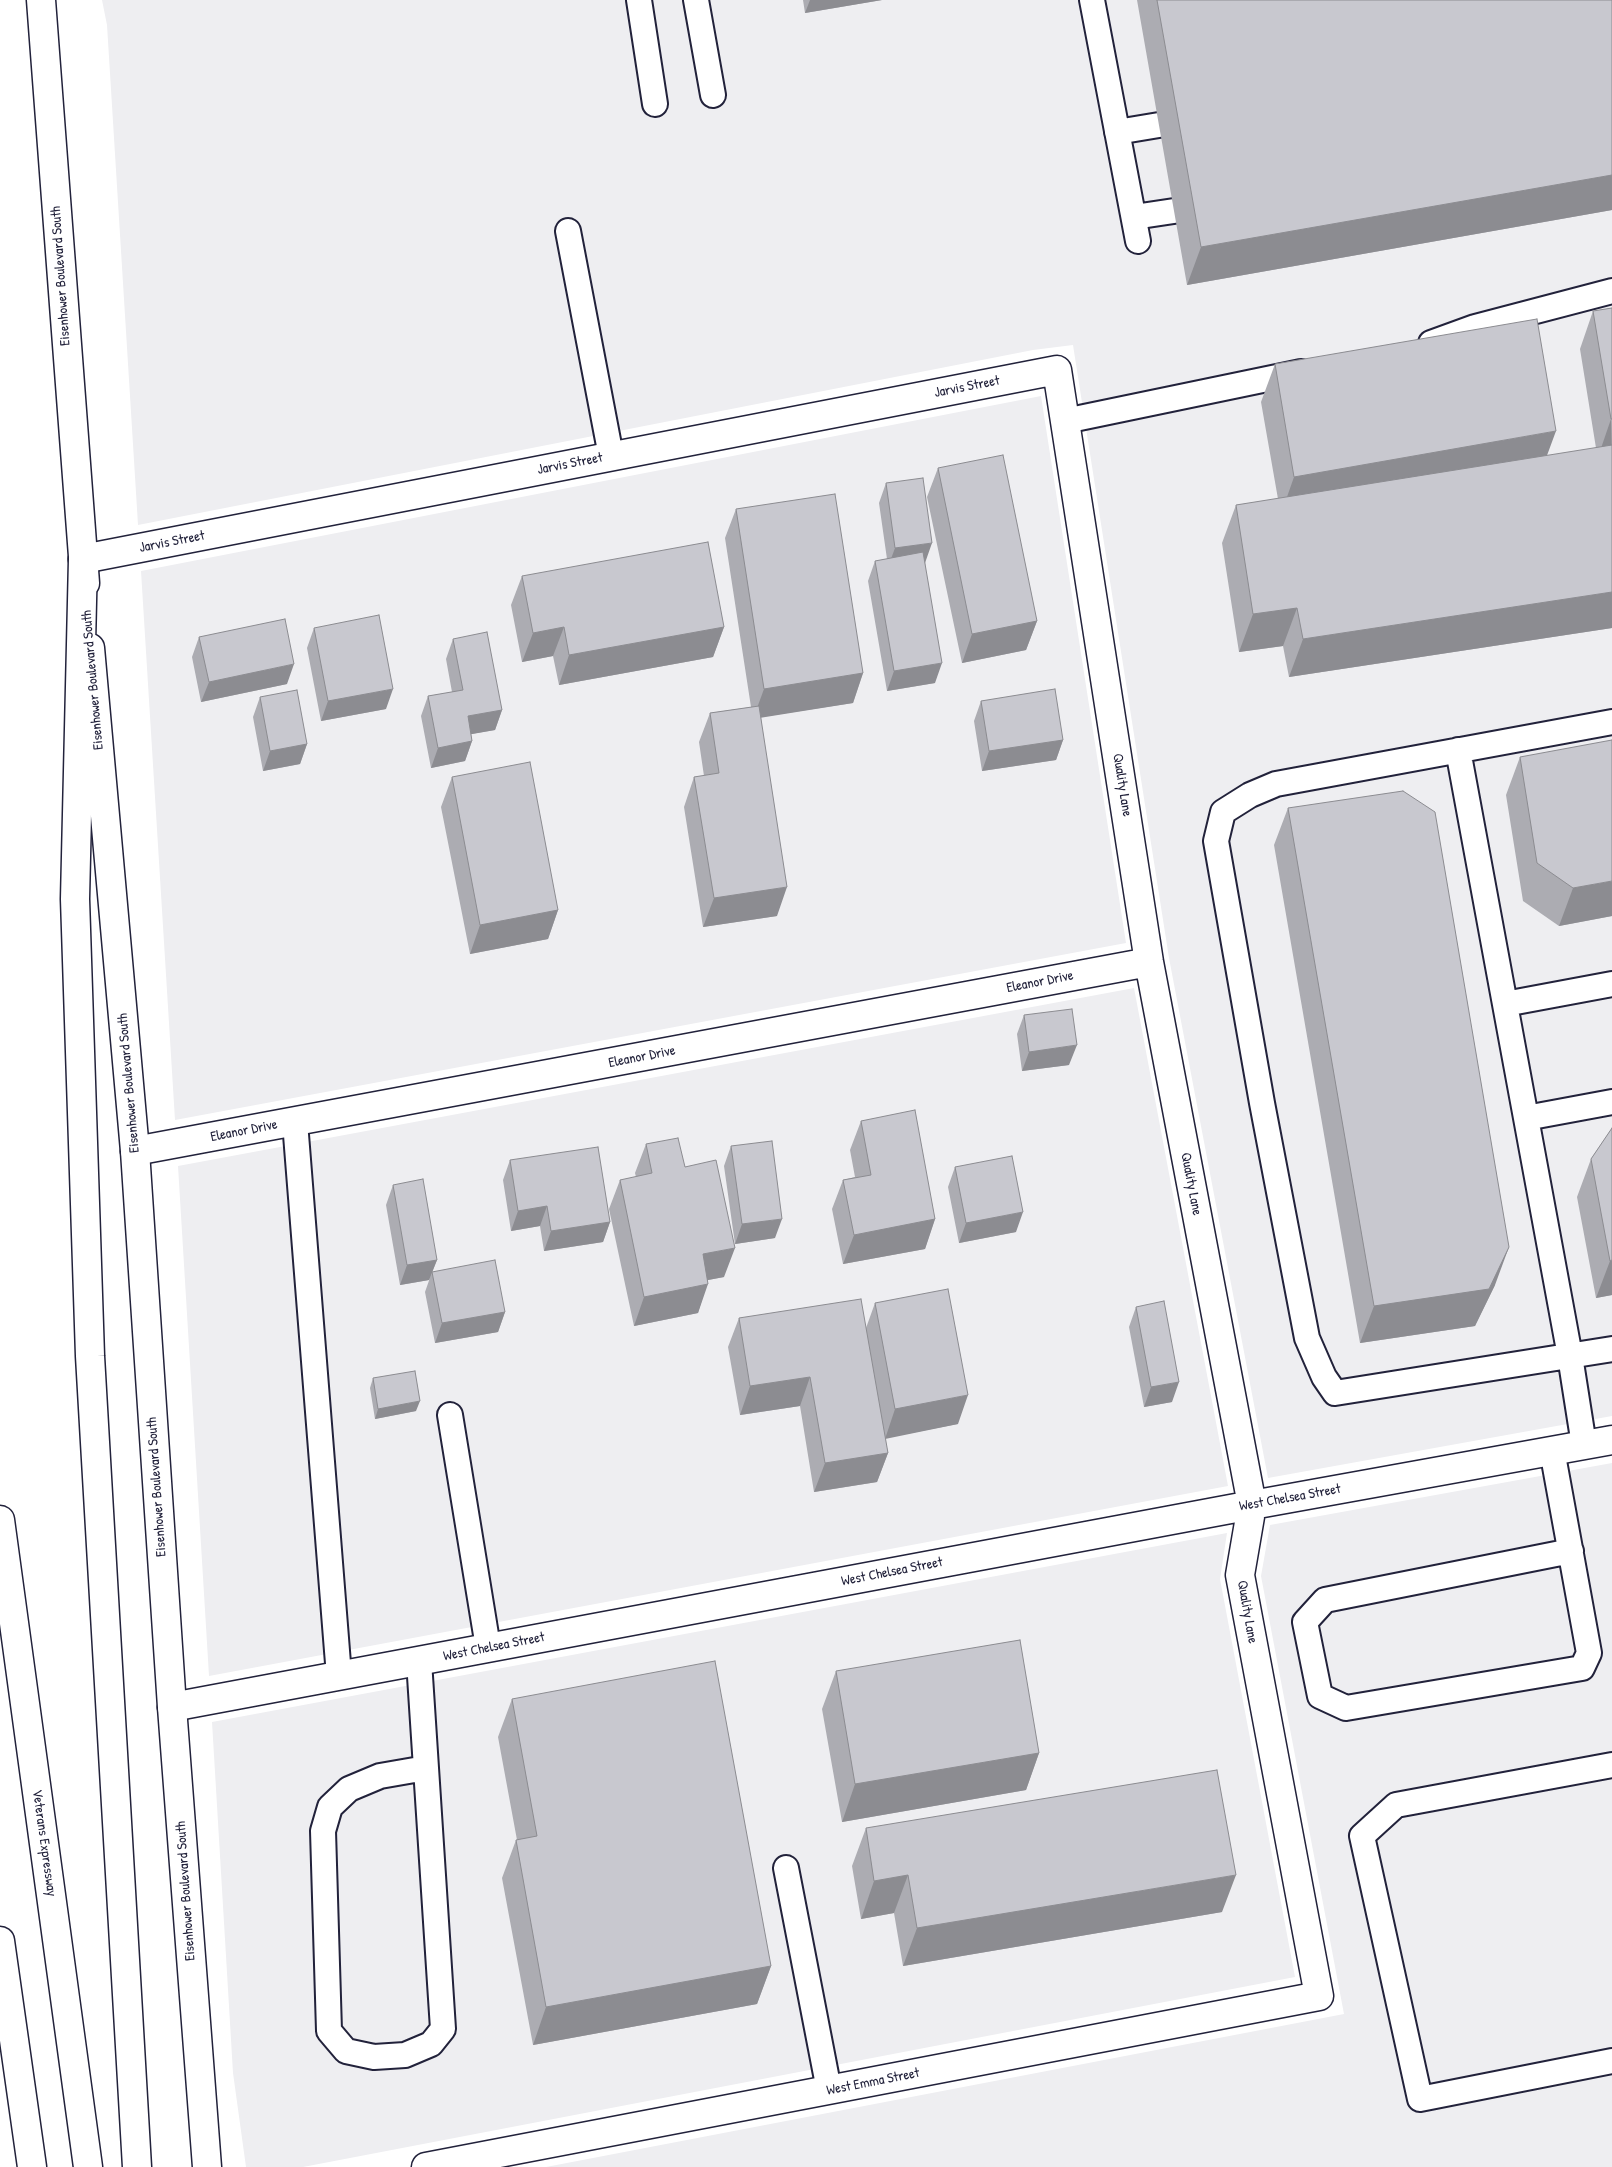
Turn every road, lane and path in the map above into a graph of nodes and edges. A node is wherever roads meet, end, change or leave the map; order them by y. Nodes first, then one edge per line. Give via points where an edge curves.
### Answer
1 (41, 0) edge
2 (639, 0) edge
3 (696, 0) edge
4 (1095, 0) edge
5 (713, 94) dead end
6 (655, 104) dead end
7 (1159, 125) dead end
8 (1117, 132) junction
9 (1174, 210) dead end
10 (1134, 217) junction
11 (568, 231) dead end
12 (1138, 241) dead end
13 (1612, 291) edge
14 (1408, 351) edge
15 (1322, 368) edge
16 (1057, 370) joint
17 (1065, 421) junction
18 (611, 456) junction
19 (83, 559) junction
20 (1612, 722) edge
21 (1458, 750) junction
22 (1149, 962) junction
23 (1612, 984) edge
24 (1505, 1004) junction
25 (1612, 1102) edge
26 (1526, 1118) junction
27 (295, 1122) junction
28 (135, 1151) junction
29 (1612, 1349) edge
30 (1570, 1356) junction
31 (450, 1415) dead end
32 (1612, 1440) edge
33 (1584, 1445) junction
34 (1552, 1450) junction
35 (1252, 1505) junction
36 (0, 1520) edge
37 (1571, 1551) junction
38 (488, 1647) junction
39 (419, 1661) junction
40 (339, 1676) junction
41 (172, 1707) junction
42 (1612, 1765) edge
43 (426, 1768) junction
44 (786, 1868) dead end
45 (0, 1941) edge
46 (1320, 1996) joint
47 (1612, 2061) edge
48 (829, 2090) junction
49 (32, 2167) edge
50 (88, 2167) edge
51 (137, 2167) edge
52 (207, 2167) edge
53 (426, 2167) edge

1 - 19 main road, Eisenhower Boulevard South
2 - 6 lane
3 - 5 lane
4 - 8 lane
7 - 8 lane
8 - 10 lane
9 - 10 lane
10 - 12 lane
11 - 18 lane
13 - 14 lane via 1475,327
15 - 17 lane
16 - 17 main road, Quality Lane
16 - 18 main road, Jarvis Street
17 - 22 main road, Quality Lane
18 - 19 main road, Jarvis Street
19 - 28 main road, Eisenhower Boulevard South
19 - 51 main road via 75,899 90,1356
20 - 21 lane
21 - 24 lane
21 - 30 lane via 1276,784 1223,812 1216,841 1262,1103 1307,1338 1335,1393
22 - 27 main road, Eleanor Drive
22 - 35 main road, Quality Lane
23 - 24 lane
24 - 26 lane
25 - 26 lane
26 - 30 lane
27 - 28 main road, Eleanor Drive
27 - 40 lane
28 - 41 main road, Eisenhower Boulevard South
29 - 30 lane
30 - 33 lane
31 - 38 lane
32 - 33 main road, West Chelsea Street
33 - 34 main road, West Chelsea Street
34 - 35 main road, West Chelsea Street
34 - 37 lane
35 - 38 main road, West Chelsea Street
35 - 46 main road, Quality Lane via 1240,1575
36 - 50 main road, Veterans Expressway
37 - 37 lane via 1590,1653 1582,1668 1346,1708 1320,1696 1305,1622 1325,1600
38 - 39 main road, West Chelsea Street
39 - 40 main road, West Chelsea Street
39 - 43 lane
40 - 41 main road, West Chelsea Street
41 - 52 main road, Eisenhower Boulevard South
42 - 47 lane via 1396,1805 1362,1836 1420,2099
43 - 43 lane via 443,2029 431,2044 405,2054 374,2057 346,2051 328,2031 323,1831 330,1807 349,1790 380,1776
44 - 48 lane
45 - 49 main road
46 - 48 main road, West Emma Street
48 - 53 main road, West Emma Street

